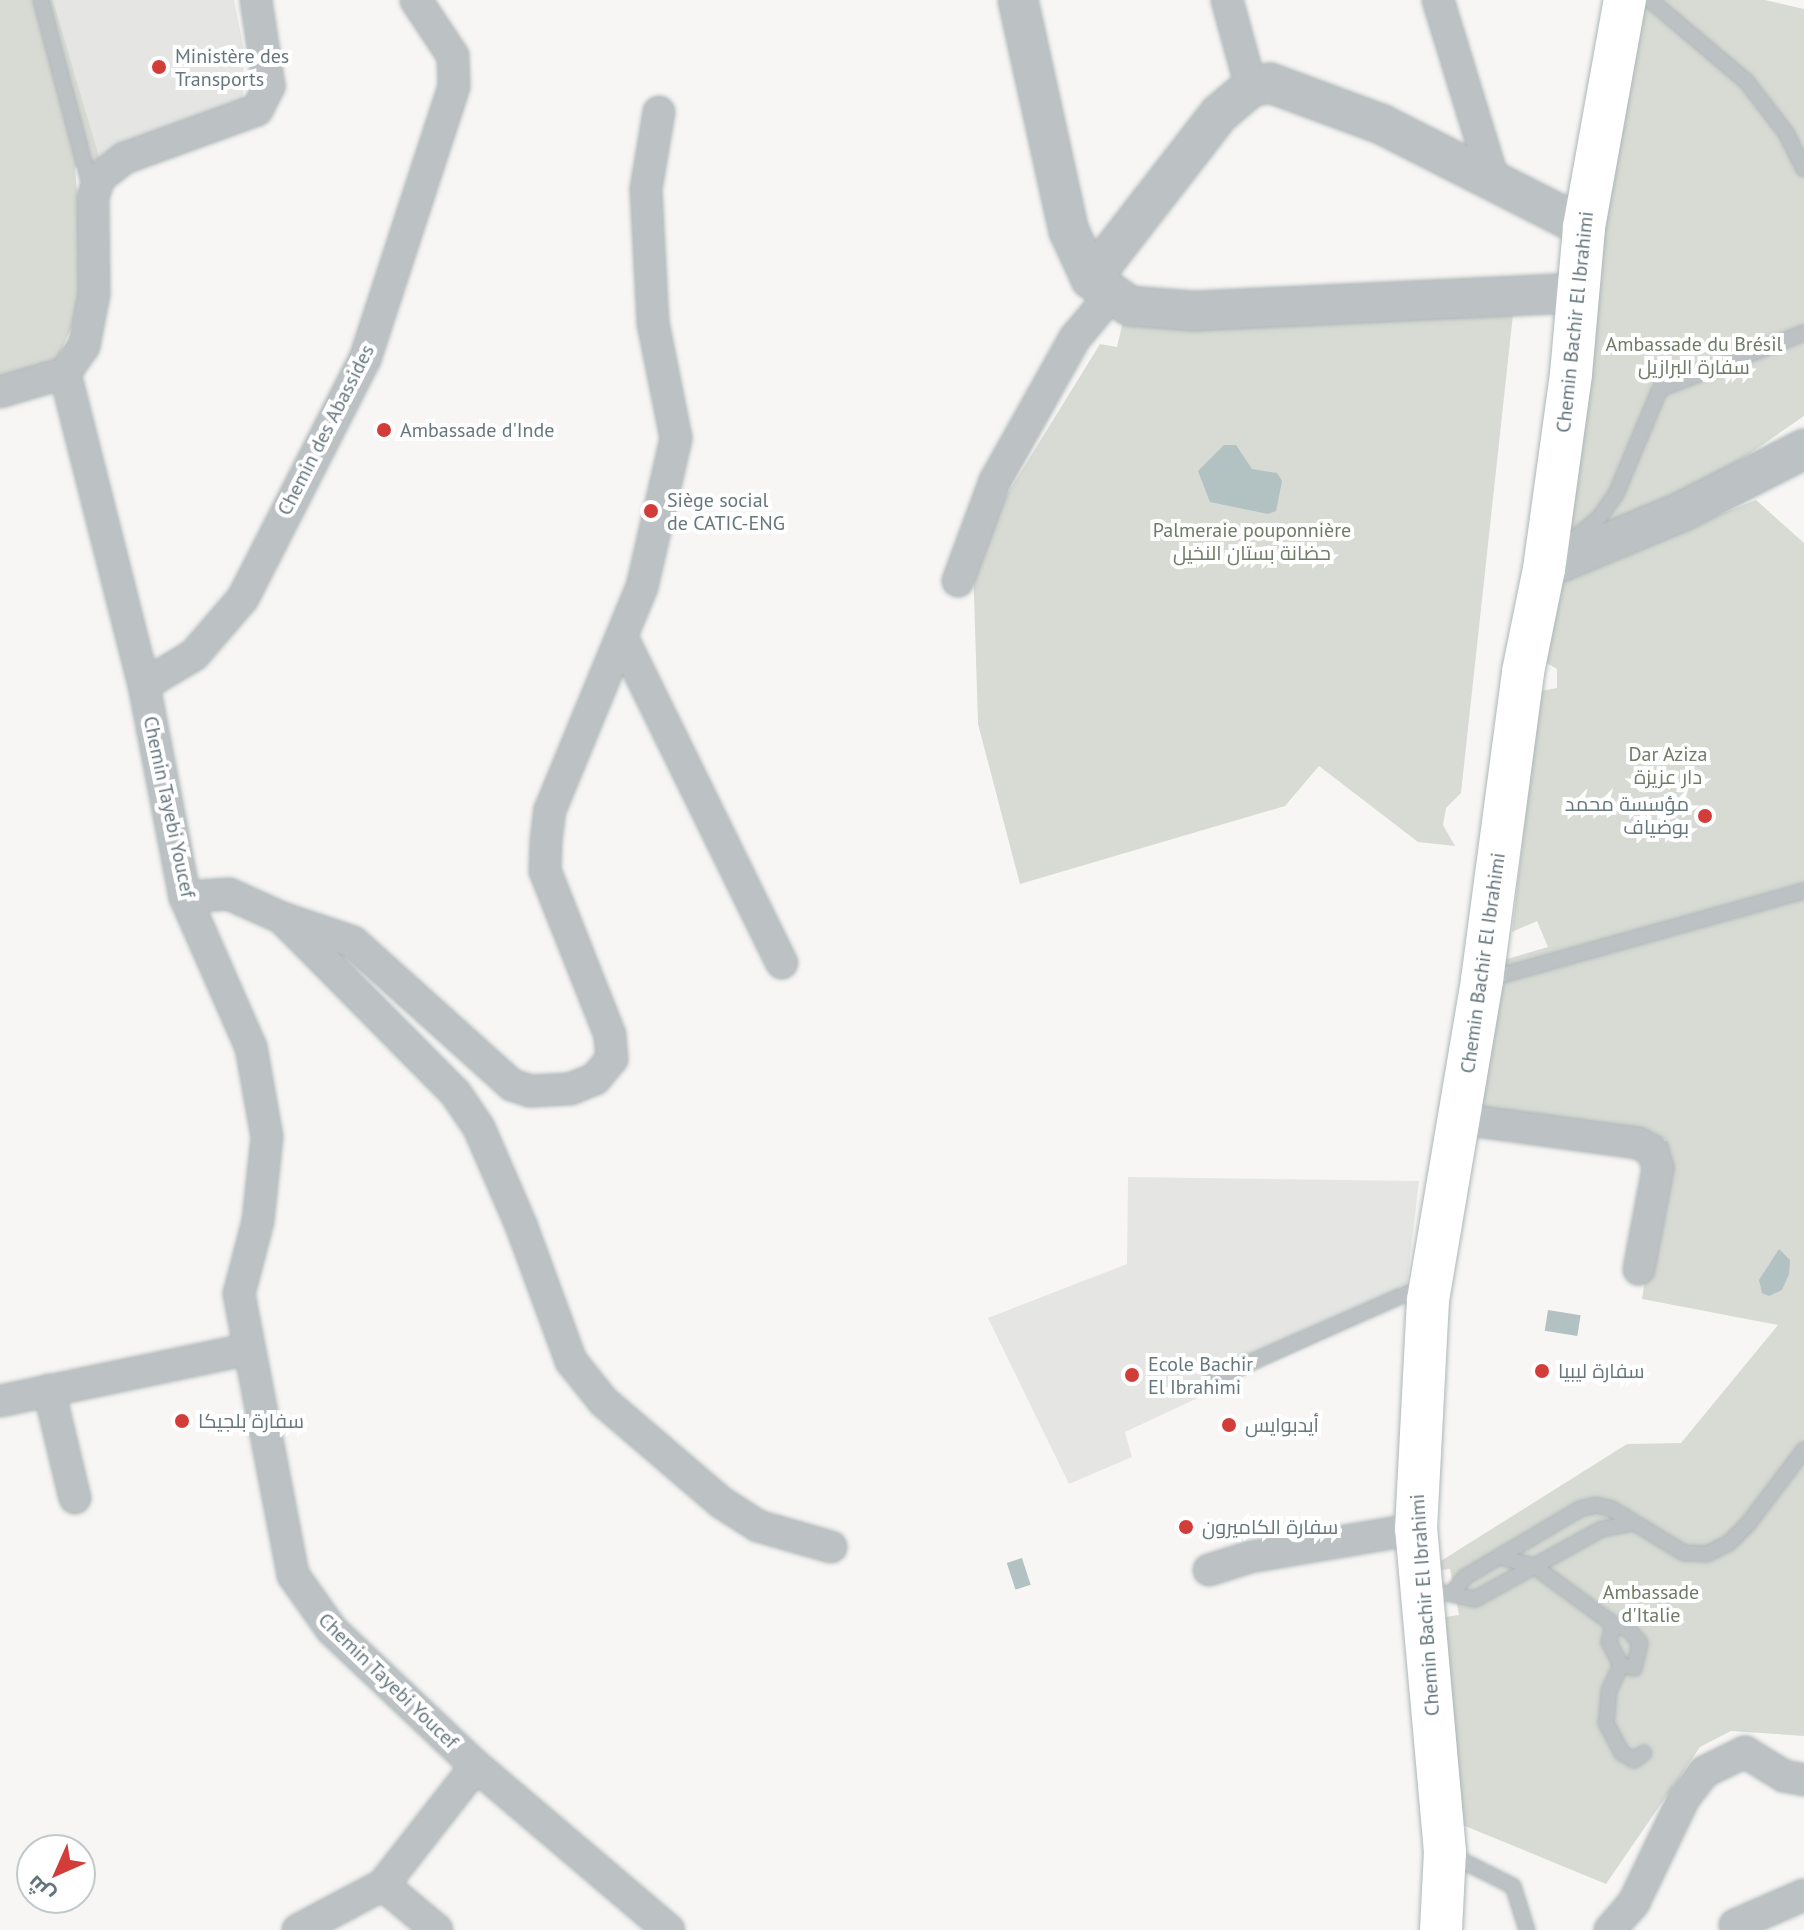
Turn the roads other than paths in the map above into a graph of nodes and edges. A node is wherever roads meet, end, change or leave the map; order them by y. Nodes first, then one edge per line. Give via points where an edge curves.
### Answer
1 (41, 0) edge
2 (256, 0) edge
3 (416, 0) edge
4 (1018, 0) edge
5 (1227, 0) edge
6 (1438, 0) edge
7 (1625, 0) edge
8 (1650, 0) edge
9 (1251, 87) junction
10 (659, 112) dead end
11 (1804, 169) edge
12 (1494, 182) junction
13 (93, 197) junction
14 (1584, 227) junction
15 (1102, 287) junction
16 (1579, 293) junction
17 (1804, 333) edge
18 (65, 373) junction
19 (0, 392) edge
20 (1804, 449) edge
21 (1544, 569) junction
22 (958, 581) dead end
23 (622, 637) junction
24 (144, 685) junction
25 (1804, 891) edge
26 (185, 897) junction
27 (282, 918) junction
28 (782, 963) dead end
29 (1482, 980) junction
30 (1460, 1119) junction
31 (1639, 1269) dead end
32 (1430, 1284) junction
33 (248, 1349) junction
34 (1212, 1379) dead end
35 (49, 1390) junction
36 (0, 1401) edge
37 (1804, 1450) edge
38 (75, 1498) dead end
39 (1633, 1523) junction
40 (1416, 1529) junction
41 (1534, 1536) junction
42 (831, 1547) dead end
43 (1500, 1557) junction
44 (1534, 1566) junction
45 (1209, 1570) dead end
46 (1438, 1594) junction
47 (1613, 1624) junction
48 (1621, 1665) junction
49 (1644, 1753) dead end
50 (476, 1766) junction
51 (1804, 1780) edge
52 (1445, 1852) junction
53 (383, 1885) junction
54 (1804, 1895) edge
55 (1735, 1925) dead end
56 (298, 1930) edge
57 (437, 1930) edge
58 (669, 1930) edge
59 (1441, 1930) edge
60 (1527, 1930) edge
61 (1610, 1930) edge

1 - 13 lane
2 - 13 street via 269,86 263,103 250,115 125,158 99,178
3 - 24 street, Chemin des Abassides via 453,56 454,86 365,359 243,598 194,655
4 - 15 street via 1069,231
5 - 9 street
6 - 12 street
7 - 14 main road, Chemin Bachir El Ibrahimi
8 - 11 lane via 1746,81 1786,133
9 - 12 street via 1270,83 1322,99
9 - 15 street via 1219,114
10 - 23 street via 646,189 653,323 676,438 666,499
12 - 14 street
13 - 18 street via 94,294 84,346
14 - 16 main road, Chemin Bachir El Ibrahimi
15 - 16 street via 1130,306 1194,311
15 - 22 street via 995,481
16 - 21 main road, Chemin Bachir El Ibrahimi
17 - 21 lane via 1660,389 1616,494 1599,518
18 - 19 street
18 - 24 street, Chemin Tayebi Youcef
20 - 21 street via 1683,511
21 - 29 main road, Chemin Bachir El Ibrahimi via 1523,672
23 - 27 street via 550,810 546,841 545,871 610,1035 612,1059 595,1079 548,1092 512,1085 353,942
23 - 28 street
24 - 26 street, Chemin Tayebi Youcef
25 - 29 lane
26 - 27 street via 212,892 244,897
26 - 33 street, Chemin Tayebi Youcef via 251,1047 267,1137 258,1221 239,1294
27 - 42 street via 456,1094 479,1128 571,1361 604,1402 722,1503 758,1526
29 - 30 main road, Chemin Bachir El Ibrahimi
30 - 31 street via 1638,1143 1653,1151 1658,1168
30 - 32 main road, Chemin Bachir El Ibrahimi
32 - 34 lane
32 - 40 main road, Chemin Bachir El Ibrahimi
33 - 35 street
33 - 50 street, Chemin Tayebi Youcef via 293,1575 332,1630
35 - 36 street
35 - 38 street
37 - 39 lane via 1748,1524 1729,1543 1707,1554 1684,1553
39 - 41 lane via 1596,1505
39 - 44 lane via 1615,1523
40 - 45 street via 1250,1557
40 - 46 main road, Chemin Bachir El Ibrahimi
41 - 43 lane
41 - 44 lane
43 - 44 lane
43 - 46 lane
44 - 46 lane via 1475,1599
44 - 47 lane
46 - 52 main road, Chemin Bachir El Ibrahimi
47 - 48 lane via 1609,1642
47 - 48 lane via 1628,1629 1640,1643 1634,1668
48 - 49 lane via 1609,1691 1606,1723 1622,1753 1634,1760
50 - 53 street
50 - 58 street, Chemin Tayebi Youcef
51 - 61 street via 1784,1776 1745,1752 1704,1772 1684,1798 1634,1902
52 - 59 main road, Chemin Bachir El Ibrahimi
52 - 60 lane via 1513,1886
53 - 56 street
53 - 57 street
54 - 55 street

